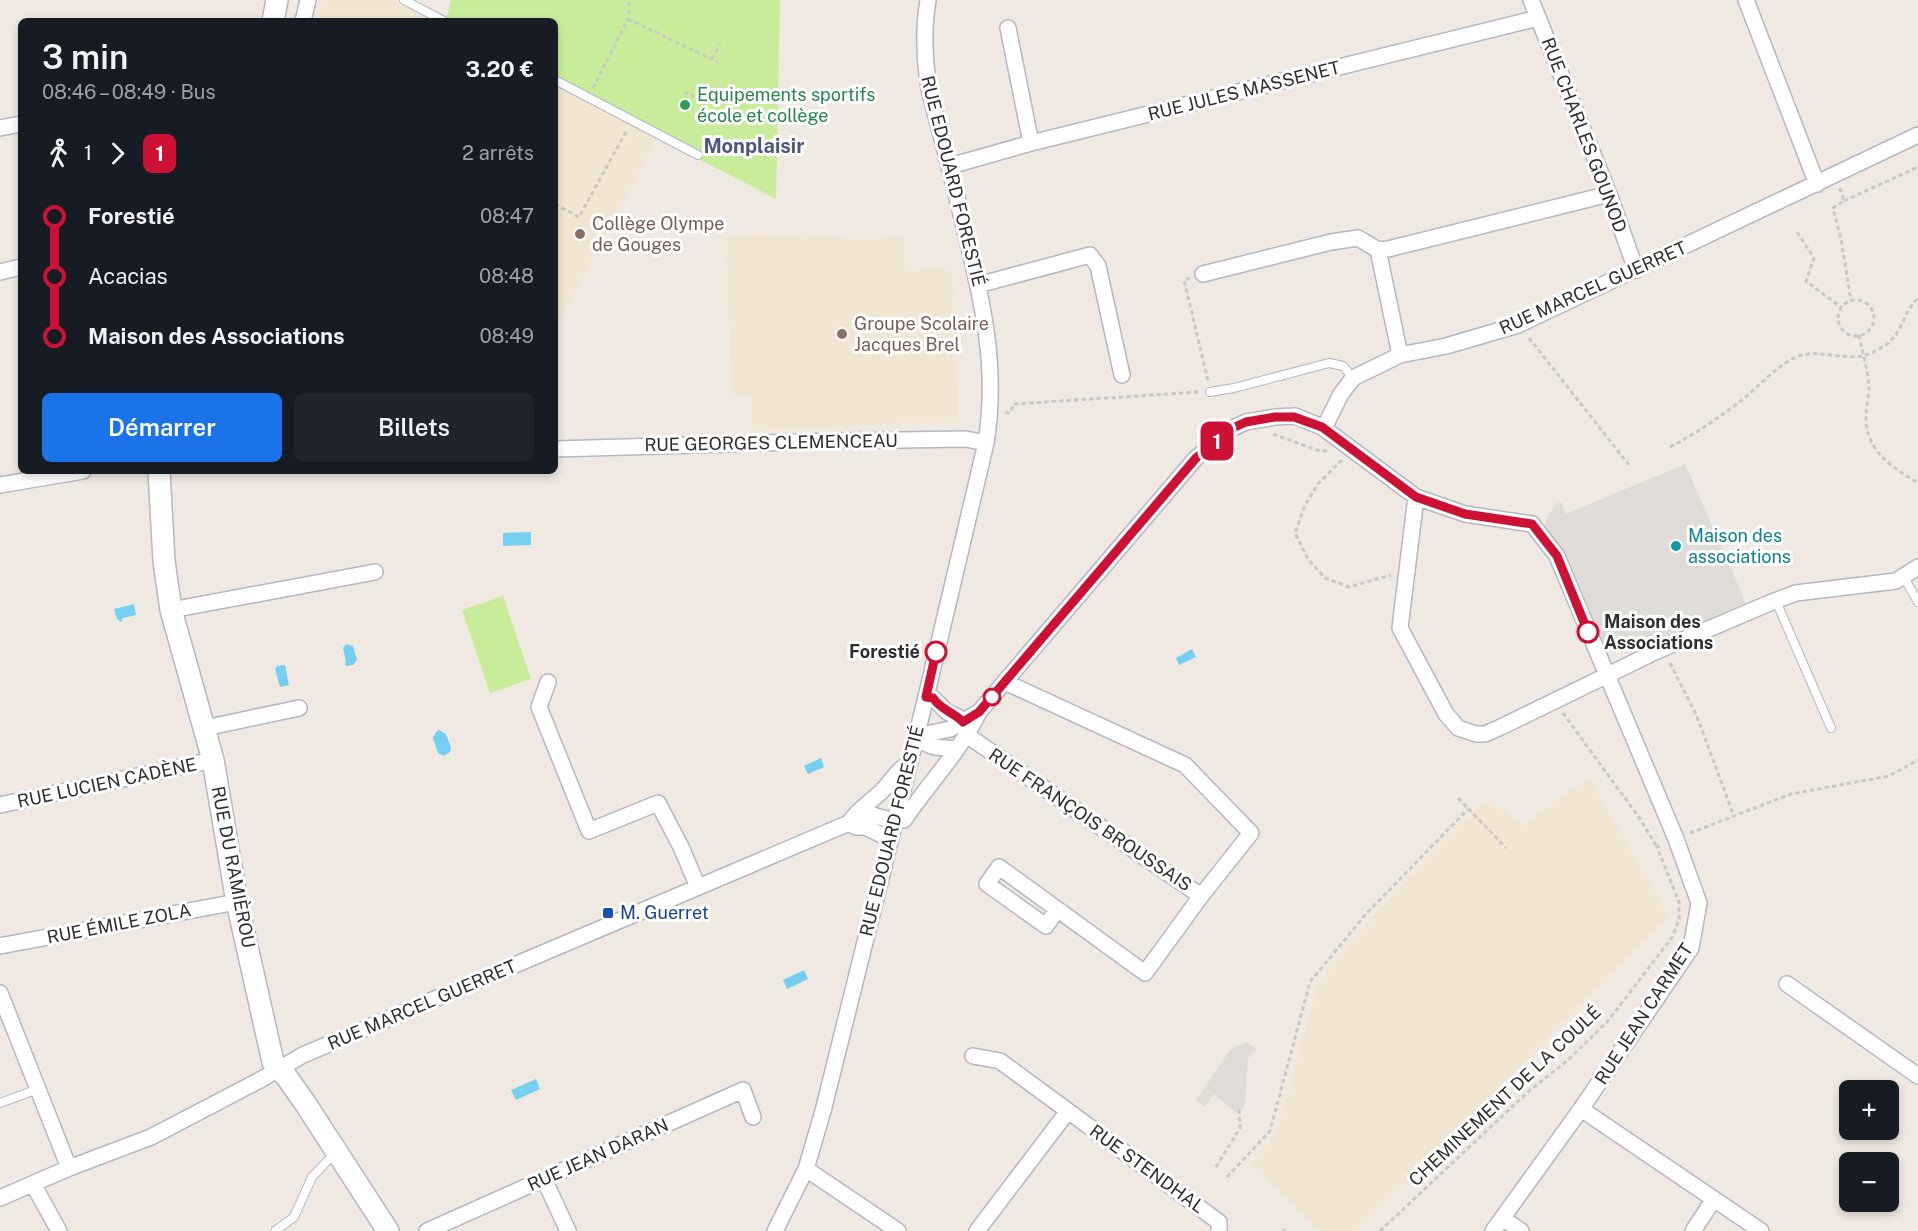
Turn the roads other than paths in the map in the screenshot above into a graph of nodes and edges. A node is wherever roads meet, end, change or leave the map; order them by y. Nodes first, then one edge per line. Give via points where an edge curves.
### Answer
1 (277, 0) edge
2 (308, 0) edge
3 (404, 0) edge
4 (928, 0) edge
5 (1531, 0) edge
6 (1746, 0) edge
7 (274, 18) edge
8 (304, 18) edge
9 (438, 18) edge
10 (1538, 18) junction
11 (1008, 28) dead end
12 (558, 82) edge
13 (18, 125) edge
14 (0, 128) edge
15 (1918, 135) edge
16 (1031, 143) junction
17 (698, 155) dead end
18 (950, 166) junction
19 (1817, 184) junction
20 (1610, 194) junction
21 (1378, 250) junction
22 (18, 268) edge
23 (1636, 270) junction
24 (0, 272) edge
25 (1203, 274) road end
26 (978, 285) junction
27 (1400, 355) junction
28 (1122, 375) dead end
29 (1353, 378) junction
30 (1210, 392) road end
31 (1322, 427) junction
32 (986, 443) junction
33 (558, 449) edge
34 (65, 474) edge
35 (159, 474) edge
36 (0, 485) edge
37 (1416, 497) junction
38 (1918, 567) edge
39 (375, 572) dead end
40 (1904, 576) junction
41 (1776, 601) junction
42 (1918, 602) edge
43 (171, 610) junction
44 (1606, 676) junction
45 (548, 682) dead end
46 (1005, 682) junction
47 (926, 697) junction
48 (299, 708) dead end
49 (206, 728) junction
50 (1831, 728) dead end
51 (965, 729) junction
52 (916, 736) junction
53 (956, 750) junction
54 (213, 760) junction
55 (910, 762) junction
56 (0, 805) edge
57 (855, 818) junction
58 (895, 822) junction
59 (890, 839) junction
60 (698, 887) junction
61 (1201, 896) junction
62 (237, 902) junction
63 (1057, 910) dead end
64 (0, 946) edge
65 (1787, 984) dead end
66 (0, 993) edge
67 (973, 1056) dead end
68 (279, 1068) junction
69 (1918, 1076) edge
70 (38, 1089) junction
71 (0, 1103) edge
72 (1581, 1109) junction
73 (1068, 1111) junction
74 (753, 1117) dead end
75 (336, 1151) junction
76 (69, 1168) junction
77 (806, 1169) junction
78 (544, 1179) junction
79 (33, 1184) junction
80 (0, 1198) edge
81 (1714, 1199) junction
82 (1502, 1218) junction
83 (59, 1231) edge
84 (275, 1231) edge
85 (388, 1231) edge
86 (427, 1231) edge
87 (568, 1231) edge
88 (775, 1231) edge
89 (898, 1231) edge
90 (977, 1231) edge
91 (1219, 1231) edge
92 (1493, 1231) edge
93 (1521, 1231) edge
94 (1693, 1231) edge
95 (1761, 1231) edge

1 - 7 street
2 - 8 street
3 - 9 lane
4 - 18 street, RUE EDOUARD FORESTIÉ via 925,64
5 - 10 street, RUE CHARLES GOUNOD
6 - 19 street
10 - 16 street, RUE JULES MASSENET
10 - 20 street, RUE CHARLES GOUNOD
11 - 16 street
12 - 17 lane
13 - 14 street
15 - 19 street, RUE MARCEL GUERRET
16 - 18 street, RUE JULES MASSENET
18 - 26 street, RUE EDOUARD FORESTIÉ
19 - 23 street, RUE MARCEL GUERRET
20 - 21 street
20 - 23 street, RUE CHARLES GOUNOD
21 - 25 street via 1358,238
21 - 27 street
22 - 24 street
23 - 27 street, RUE MARCEL GUERRET via 1518,325
26 - 28 street via 1090,255 1098,266
26 - 32 street, RUE EDOUARD FORESTIÉ via 991,367 991,414
27 - 29 street, RUE MARCEL GUERRET
29 - 30 lane via 1343,366 1329,363
29 - 31 street, RUE MARCEL GUERRET
31 - 37 street
31 - 46 street via 1294,417 1246,422 1196,458
32 - 33 street, RUE GEORGES CLEMENCEAU via 966,439
32 - 47 street, RUE EDOUARD FORESTIÉ
34 - 36 street
35 - 43 street, RUE DU RAMIÈROU
37 - 44 street, RUE JEAN CARMET via 1465,514 1532,524 1557,556
37 - 44 street via 1400,628 1446,714 1458,728 1485,734
38 - 40 street
39 - 43 street
40 - 41 street via 1896,581 1796,593
40 - 42 lane
41 - 44 street
41 - 50 lane
43 - 49 street, RUE DU RAMIÈROU
44 - 72 street, RUE JEAN CARMET via 1699,903 1691,948
45 - 60 street via 539,707 589,831 658,803
46 - 51 street
46 - 61 street, RUE FRANÇOIS BROUSSAIS via 1185,765 1251,833
47 - 51 street via 958,717
47 - 52 street, RUE EDOUARD FORESTIÉ
48 - 49 street
49 - 54 street, RUE DU RAMIÈROU
51 - 52 street
51 - 53 street
51 - 61 street, RUE FRANÇOIS BROUSSAIS
52 - 53 street via 937,748
52 - 55 street, RUE EDOUARD FORESTIÉ
53 - 58 street via 904,820
54 - 56 street, RUE LUCIEN CADÈNE
54 - 62 street, RUE DU RAMIÈROU
55 - 57 street, RUE MARCEL GUERRET
55 - 58 street, RUE EDOUARD FORESTIÉ
57 - 58 street via 876,815
57 - 59 street via 856,826
57 - 60 street, RUE MARCEL GUERRET
58 - 59 street, RUE EDOUARD FORESTIÉ
59 - 77 street, RUE EDOUARD FORESTIÉ
60 - 68 street, RUE MARCEL GUERRET
61 - 63 street via 1145,973
62 - 64 street, RUE ÉMILE ZOLA
62 - 68 street, RUE DU RAMIÈROU via 273,1062
65 - 69 street
66 - 70 street
67 - 73 street, RUE STENDHAL via 999,1061
68 - 75 street, RUE DU RAMIÈROU
68 - 76 street, RUE MARCEL GUERRET via 151,1137
70 - 71 lane
70 - 76 street
72 - 81 street
72 - 82 street, RUE JEAN CARMET
73 - 90 street
73 - 91 street, RUE STENDHAL via 1219,1222
74 - 78 street, RUE JEAN DARAN via 743,1090
75 - 84 lane via 312,1177 294,1217
75 - 85 street, RUE DU RAMIÈROU
76 - 79 street, RUE MARCEL GUERRET
77 - 88 street, RUE EDOUARD FORESTIÉ
77 - 89 street
78 - 86 street, RUE JEAN DARAN
78 - 87 street
79 - 80 street, RUE MARCEL GUERRET
79 - 83 street
81 - 94 street
81 - 95 street
82 - 92 street, RUE JEAN CARMET
82 - 93 street

